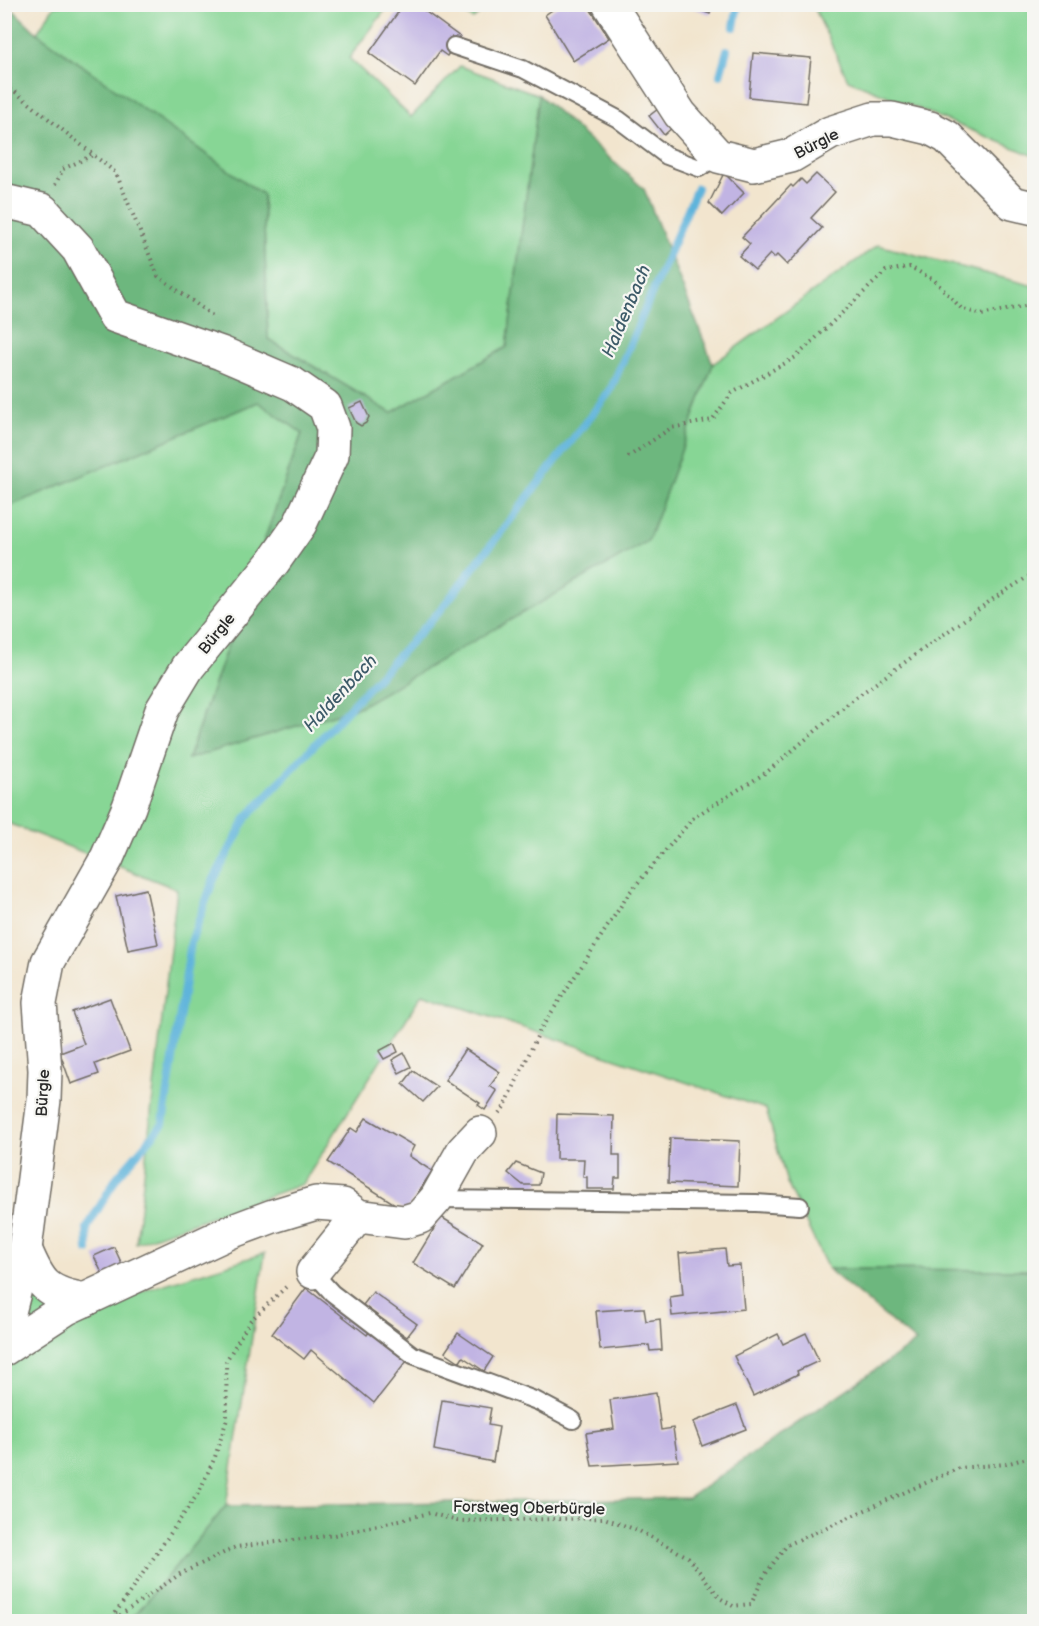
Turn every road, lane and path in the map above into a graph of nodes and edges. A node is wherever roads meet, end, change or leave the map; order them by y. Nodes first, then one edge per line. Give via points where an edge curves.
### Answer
1 (609, 4) edge
2 (454, 46) dead end
3 (4, 88) edge
4 (93, 154) junction
5 (718, 156) junction
6 (4, 201) edge
7 (1035, 208) edge
8 (42, 210) junction
9 (1035, 304) edge
10 (223, 323) dead end
11 (628, 456) dead end
12 (1035, 573) edge
13 (480, 1132) joint
14 (436, 1199) junction
15 (800, 1206) dead end
16 (358, 1216) junction
17 (25, 1249) junction
18 (313, 1272) junction
19 (85, 1300) junction
20 (4, 1332) edge
21 (4, 1349) edge
22 (573, 1420) dead end
23 (1035, 1456) edge
24 (110, 1621) edge

1 - 5 street via 680,114
2 - 5 lane via 523,69 618,119 667,156 699,168
3 - 4 path via 14,91
4 - 8 path via 63,169
4 - 10 path via 116,173 158,276
5 - 7 street, Bürgle via 754,165 791,156 830,134 873,119 892,119 930,128 947,137 1012,203
6 - 8 street
8 - 17 street, Bürgle via 78,249 115,316 221,353 293,384 325,406 333,428 332,455 300,524 188,667 162,710 107,858 48,962 40,1003 44,1100
9 - 11 path via 981,315 961,308 934,280 910,267 886,271 796,357 732,393 712,420 671,428
12 - 13 path via 851,701 767,772 694,817 630,892 540,1030 506,1106
13 - 14 street via 463,1151
14 - 15 lane
14 - 16 street via 420,1217 404,1222
16 - 18 street
16 - 19 street via 343,1205 316,1203 273,1216
17 - 19 street via 45,1286 60,1296
17 - 20 street, Bürgle
18 - 22 lane via 332,1293 413,1355 537,1401
18 - 24 path via 289,1283 250,1321 226,1361 227,1419 215,1457 199,1492
19 - 21 street
23 - 24 path, Forstweg Oberbürgle via 1006,1464 959,1467 787,1545 764,1576 752,1604 734,1606 720,1598 688,1557 637,1530 604,1518 457,1521 430,1513 334,1535 236,1547 180,1574

